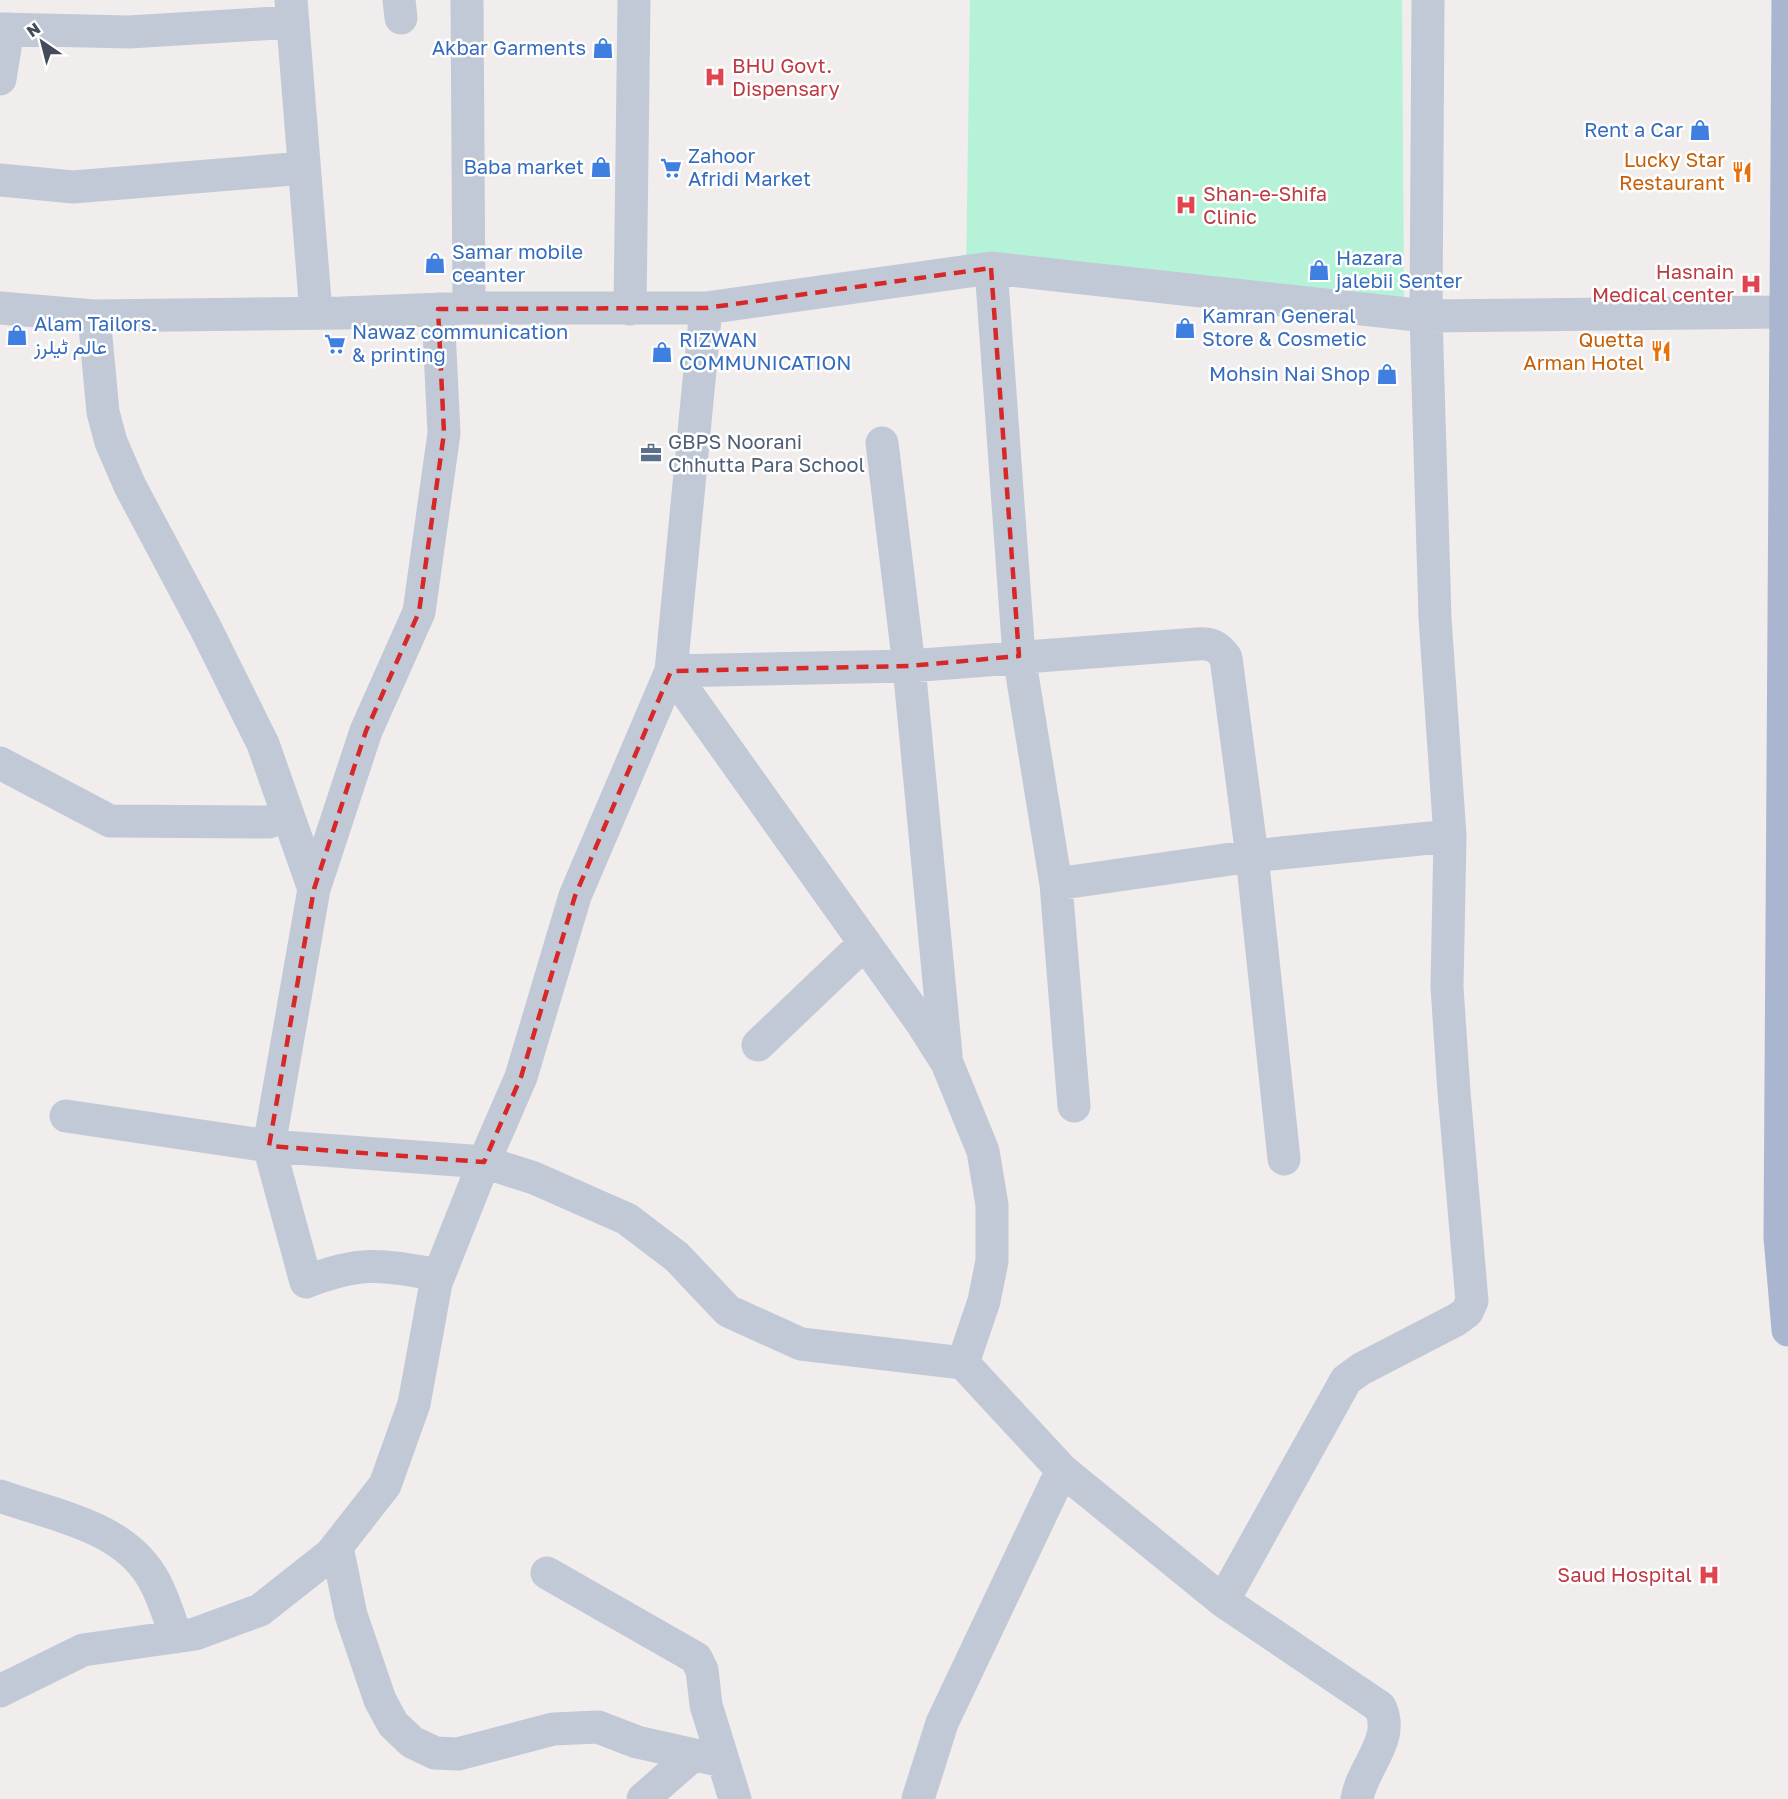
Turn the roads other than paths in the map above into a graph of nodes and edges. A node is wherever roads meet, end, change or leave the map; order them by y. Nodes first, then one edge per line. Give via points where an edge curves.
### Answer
1 (467, 0) edge
2 (634, 0) edge
3 (1428, 0) edge
4 (1788, 0) edge
5 (292, 11) edge
6 (4, 29) edge
7 (0, 79) edge
8 (304, 168) junction
9 (0, 180) edge
10 (991, 268) junction
11 (0, 308) edge
12 (705, 308) junction
13 (453, 309) junction
14 (630, 309) junction
15 (1787, 312) edge
16 (316, 313) junction
17 (94, 316) junction
18 (1426, 316) junction
19 (882, 443) dead end
20 (1019, 656) junction
21 (909, 666) junction
22 (671, 670) junction
23 (0, 763) edge
24 (269, 822) dead end
25 (1450, 836) junction
26 (1252, 856) junction
27 (1056, 884) junction
28 (314, 889) junction
29 (866, 943) junction
30 (758, 1046) dead end
31 (947, 1063) junction
32 (1074, 1106) dead end
33 (66, 1116) dead end
34 (269, 1146) junction
35 (1284, 1160) dead end
36 (484, 1162) junction
37 (439, 1275) junction
38 (1788, 1330) edge
39 (963, 1363) junction
40 (1062, 1470) junction
41 (0, 1496) edge
42 (337, 1546) junction
43 (547, 1573) dead end
44 (1223, 1601) junction
45 (176, 1637) junction
46 (0, 1691) edge
47 (707, 1758) junction
48 (642, 1799) edge
49 (735, 1799) edge
50 (918, 1799) edge
51 (1357, 1799) edge

1 - 13 street
2 - 14 street
3 - 18 street
4 - 15 main road
5 - 6 street via 129,32
5 - 8 street
6 - 7 street
8 - 9 street via 73,187
8 - 16 street
10 - 12 street
10 - 18 street
10 - 20 street
11 - 17 street
12 - 14 street
12 - 22 street
13 - 14 street
13 - 16 street
13 - 28 street via 444,433 419,612 366,731
15 - 18 street
15 - 38 main road via 1780,1237
16 - 17 street
17 - 28 street via 103,412 111,442 263,744
18 - 25 street via 1435,618
19 - 21 street
20 - 21 street
20 - 26 street via 1197,644 1221,650 1226,658
20 - 27 street
21 - 22 street
21 - 31 street
22 - 29 street
22 - 36 street via 575,896 521,1077
23 - 24 street via 110,821
25 - 26 street
25 - 44 street via 1447,987 1472,1301 1467,1312 1456,1320 1346,1380
26 - 27 street
26 - 35 street
27 - 32 street
28 - 34 street
29 - 30 street
29 - 31 street
31 - 39 street via 983,1151 992,1205 992,1261 984,1301
33 - 34 street
34 - 36 street
34 - 37 street via 306,1282 360,1266 384,1265
36 - 37 street
36 - 39 street via 534,1178 627,1219 677,1257 728,1311 801,1344
37 - 42 street via 414,1404 385,1485
39 - 40 street
40 - 44 street
40 - 50 street via 942,1723
41 - 45 street via 92,1527 117,1540 152,1575
42 - 45 street via 260,1610
42 - 47 street via 351,1615 380,1700 393,1724 412,1742 435,1753 458,1754 553,1729 598,1727 637,1742
43 - 47 street via 696,1658 702,1670 706,1705
44 - 51 street via 1380,1707 1386,1718 1385,1732
45 - 46 street via 83,1650
47 - 48 street
47 - 49 street

